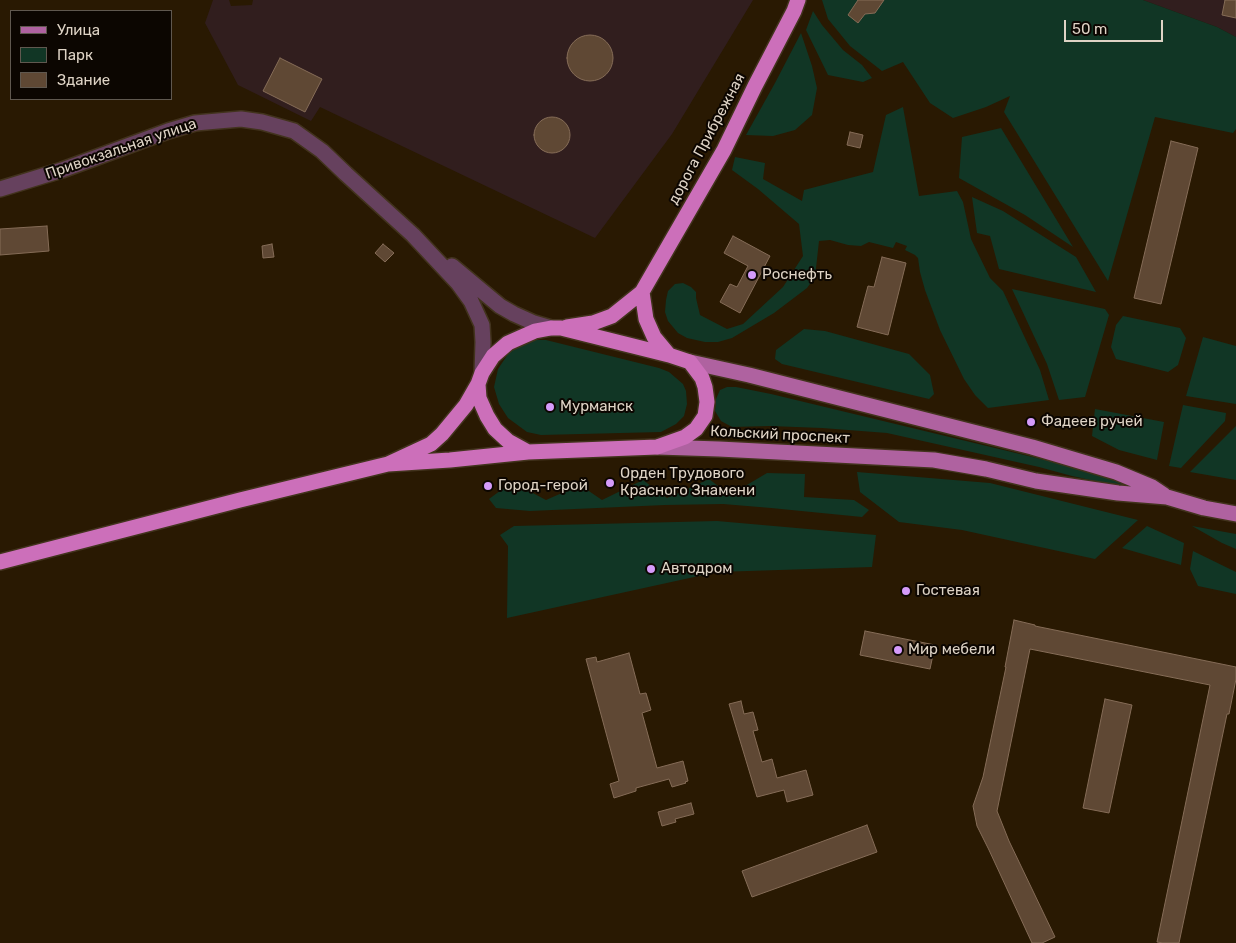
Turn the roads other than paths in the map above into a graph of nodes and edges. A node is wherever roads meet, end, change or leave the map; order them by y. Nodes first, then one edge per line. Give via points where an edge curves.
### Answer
1 (798, 0) edge
2 (0, 189) edge
3 (415, 237) junction
4 (642, 292) junction
5 (556, 328) junction
6 (669, 355) junction
7 (690, 362) junction
8 (480, 378) junction
9 (657, 447) junction
10 (528, 452) junction
11 (388, 464) junction
12 (1167, 497) junction
13 (1236, 514) edge
14 (0, 562) edge

1 - 4 highway, дорога Прибрежная via 721,155
2 - 3 street, Привокзальная улица via 168,131 196,123 241,119 294,131 322,151
3 - 5 street via 500,306 528,320
3 - 8 street via 471,301 482,325
4 - 5 highway via 612,316 593,323
4 - 6 highway via 646,319 654,337
5 - 6 highway, Кольский проспект
5 - 8 highway via 535,331 508,343 493,356
6 - 7 highway, Кольский проспект
7 - 9 highway via 705,386 705,416 685,437
7 - 12 main road, Кольский проспект via 1032,447 1116,472
8 - 10 highway via 479,398 495,429
8 - 11 highway via 466,405 442,434 431,444
9 - 10 highway, Кольский проспект
9 - 12 main road, Кольский проспект via 934,460 1045,482
10 - 11 highway, Кольский проспект
11 - 14 highway
12 - 13 main road, Кольский проспект

